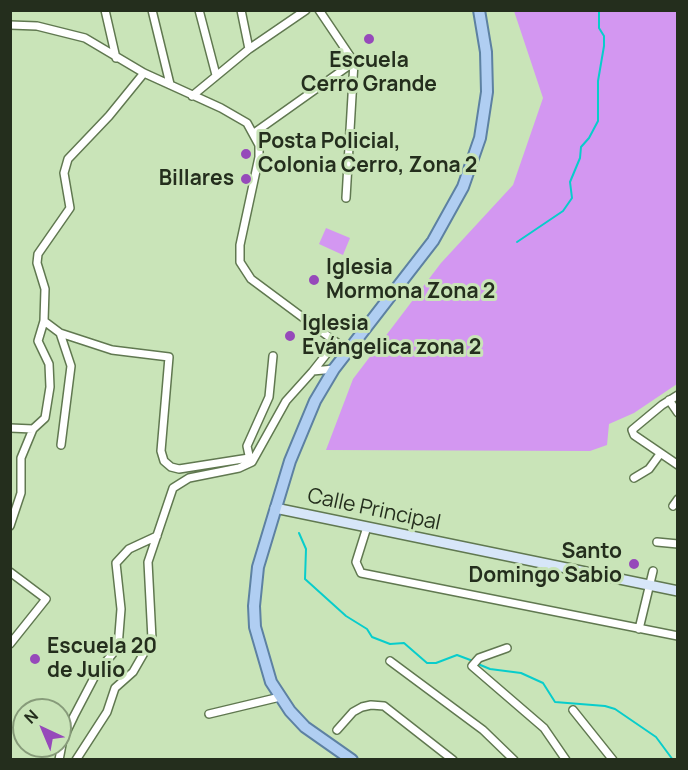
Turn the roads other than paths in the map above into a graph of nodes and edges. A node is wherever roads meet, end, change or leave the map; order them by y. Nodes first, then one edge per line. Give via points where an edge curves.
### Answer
1 (105, 10) edge
2 (152, 10) edge
3 (199, 10) edge
4 (241, 10) edge
5 (306, 10) edge
6 (319, 10) edge
7 (479, 10) edge
8 (10, 25) edge
9 (249, 50) junction
10 (116, 58) junction
11 (354, 62) junction
12 (144, 73) junction
13 (216, 75) junction
14 (170, 84) junction
15 (192, 96) junction
16 (254, 133) junction
17 (346, 198) dead end
18 (44, 321) junction
19 (60, 333) junction
20 (336, 342) junction
21 (348, 351) junction
22 (273, 356) dead end
23 (334, 369) junction
24 (313, 371) junction
25 (678, 395) edge
26 (669, 400) junction
27 (678, 413) edge
28 (10, 428) edge
29 (33, 429) junction
30 (61, 445) dead end
31 (660, 454) junction
32 (250, 460) junction
33 (678, 465) edge
34 (634, 478) dead end
35 (678, 499) edge
36 (673, 506) dead end
37 (275, 508) junction
38 (10, 526) edge
39 (367, 527) junction
40 (157, 536) junction
41 (657, 542) dead end
42 (678, 544) edge
43 (653, 571) dead end
44 (10, 572) edge
45 (650, 586) junction
46 (678, 591) edge
47 (639, 629) junction
48 (678, 636) edge
49 (10, 644) edge
50 (507, 648) dead end
51 (390, 661) dead end
52 (280, 697) junction
53 (573, 710) dead end
54 (208, 714) dead end
55 (337, 730) dead end
56 (59, 759) edge
57 (76, 759) edge
58 (352, 759) edge
59 (453, 759) edge
60 (514, 759) edge
61 (566, 759) edge
62 (613, 759) edge

1 - 10 street
2 - 14 street
3 - 13 street
4 - 9 street
5 - 9 street
6 - 11 street
7 - 21 main road via 487,92 480,138 463,187 433,241
8 - 10 street via 37,26 85,38
9 - 13 street
10 - 12 street
11 - 16 street
11 - 17 street
12 - 14 street
12 - 18 street via 68,159 63,172 70,208 38,254 45,289
13 - 15 street
14 - 15 street
15 - 16 street via 237,117
16 - 20 street via 259,157 240,245 240,262 251,279
18 - 19 street
18 - 29 street via 38,341 49,364 50,387 45,418
19 - 30 street via 70,366
19 - 32 street via 112,350 169,357 161,451 171,467
20 - 21 street
20 - 24 street
21 - 23 main road
22 - 32 street via 269,397 247,447
23 - 24 street
23 - 37 main road via 315,401
24 - 32 street via 286,401
25 - 26 street
26 - 27 street
26 - 31 street via 632,430
28 - 29 street
29 - 38 street via 21,458 21,493
31 - 33 street
31 - 34 street via 649,469
32 - 40 street via 239,468 189,478 172,488
35 - 36 street
37 - 39 street, Calle Principal
37 - 52 main road via 258,567 254,606 264,665
39 - 45 street, Calle Principal
39 - 47 street via 356,562 361,573
40 - 56 street via 129,549 116,563 121,609 118,646 96,674 74,716
40 - 57 street via 147,562 152,639 133,672 115,688 107,712
41 - 42 street
43 - 45 street
44 - 49 street via 46,599
45 - 46 street, Calle Principal
45 - 47 street
47 - 48 street
50 - 61 street via 478,658 472,666 544,728
51 - 60 street via 483,730
52 - 54 street
52 - 58 main road via 305,726
53 - 62 street
55 - 59 street via 362,707 384,706

